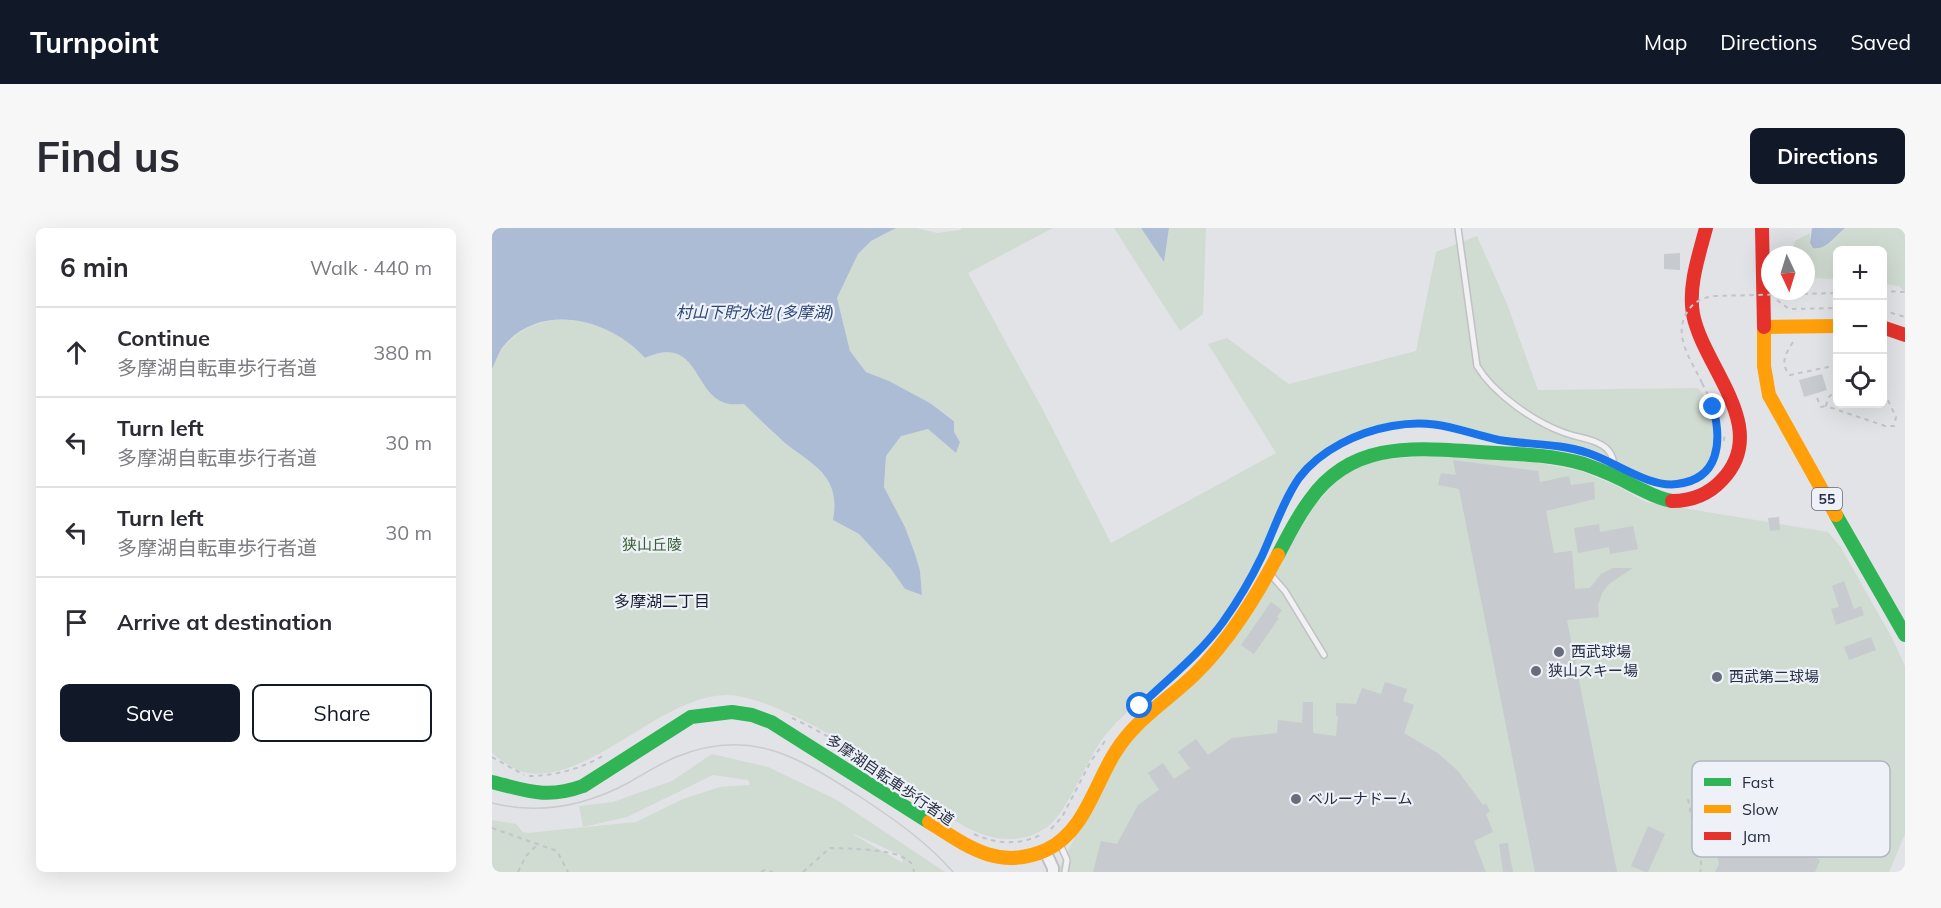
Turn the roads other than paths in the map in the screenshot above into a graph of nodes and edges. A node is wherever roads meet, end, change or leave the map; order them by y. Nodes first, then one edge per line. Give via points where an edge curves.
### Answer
1 (1458, 228) edge
2 (1706, 228) edge
3 (1762, 228) edge
4 (1764, 327) junction
5 (1833, 327) edge
6 (1887, 329) edge
7 (1905, 335) edge
8 (1613, 476) junction
9 (1268, 573) junction
10 (1905, 635) edge
11 (1324, 655) dead end
12 (492, 782) edge
13 (1059, 843) junction
14 (1045, 851) junction
15 (1053, 872) edge
16 (1065, 872) edge

1 - 8 lane via 1477,366 1484,378 1532,416 1607,449 1614,461
2 - 8 street via 1693,291 1693,316 1736,412 1740,438 1735,461 1713,488 1684,500 1659,498
3 - 4 street
4 - 5 street via 1793,332
4 - 10 street, 55 via 1762,357 1773,405
6 - 7 street
8 - 9 street via 1541,455 1416,450 1372,454 1344,467 1317,489
9 - 11 lane via 1285,591
9 - 13 street via 1205,664 1127,735 1107,764 1079,820
12 - 14 street via 541,794 575,789 691,717 743,713 771,722 973,850 993,857 1018,858
13 - 14 street
13 - 16 lane via 1067,860
14 - 15 street

